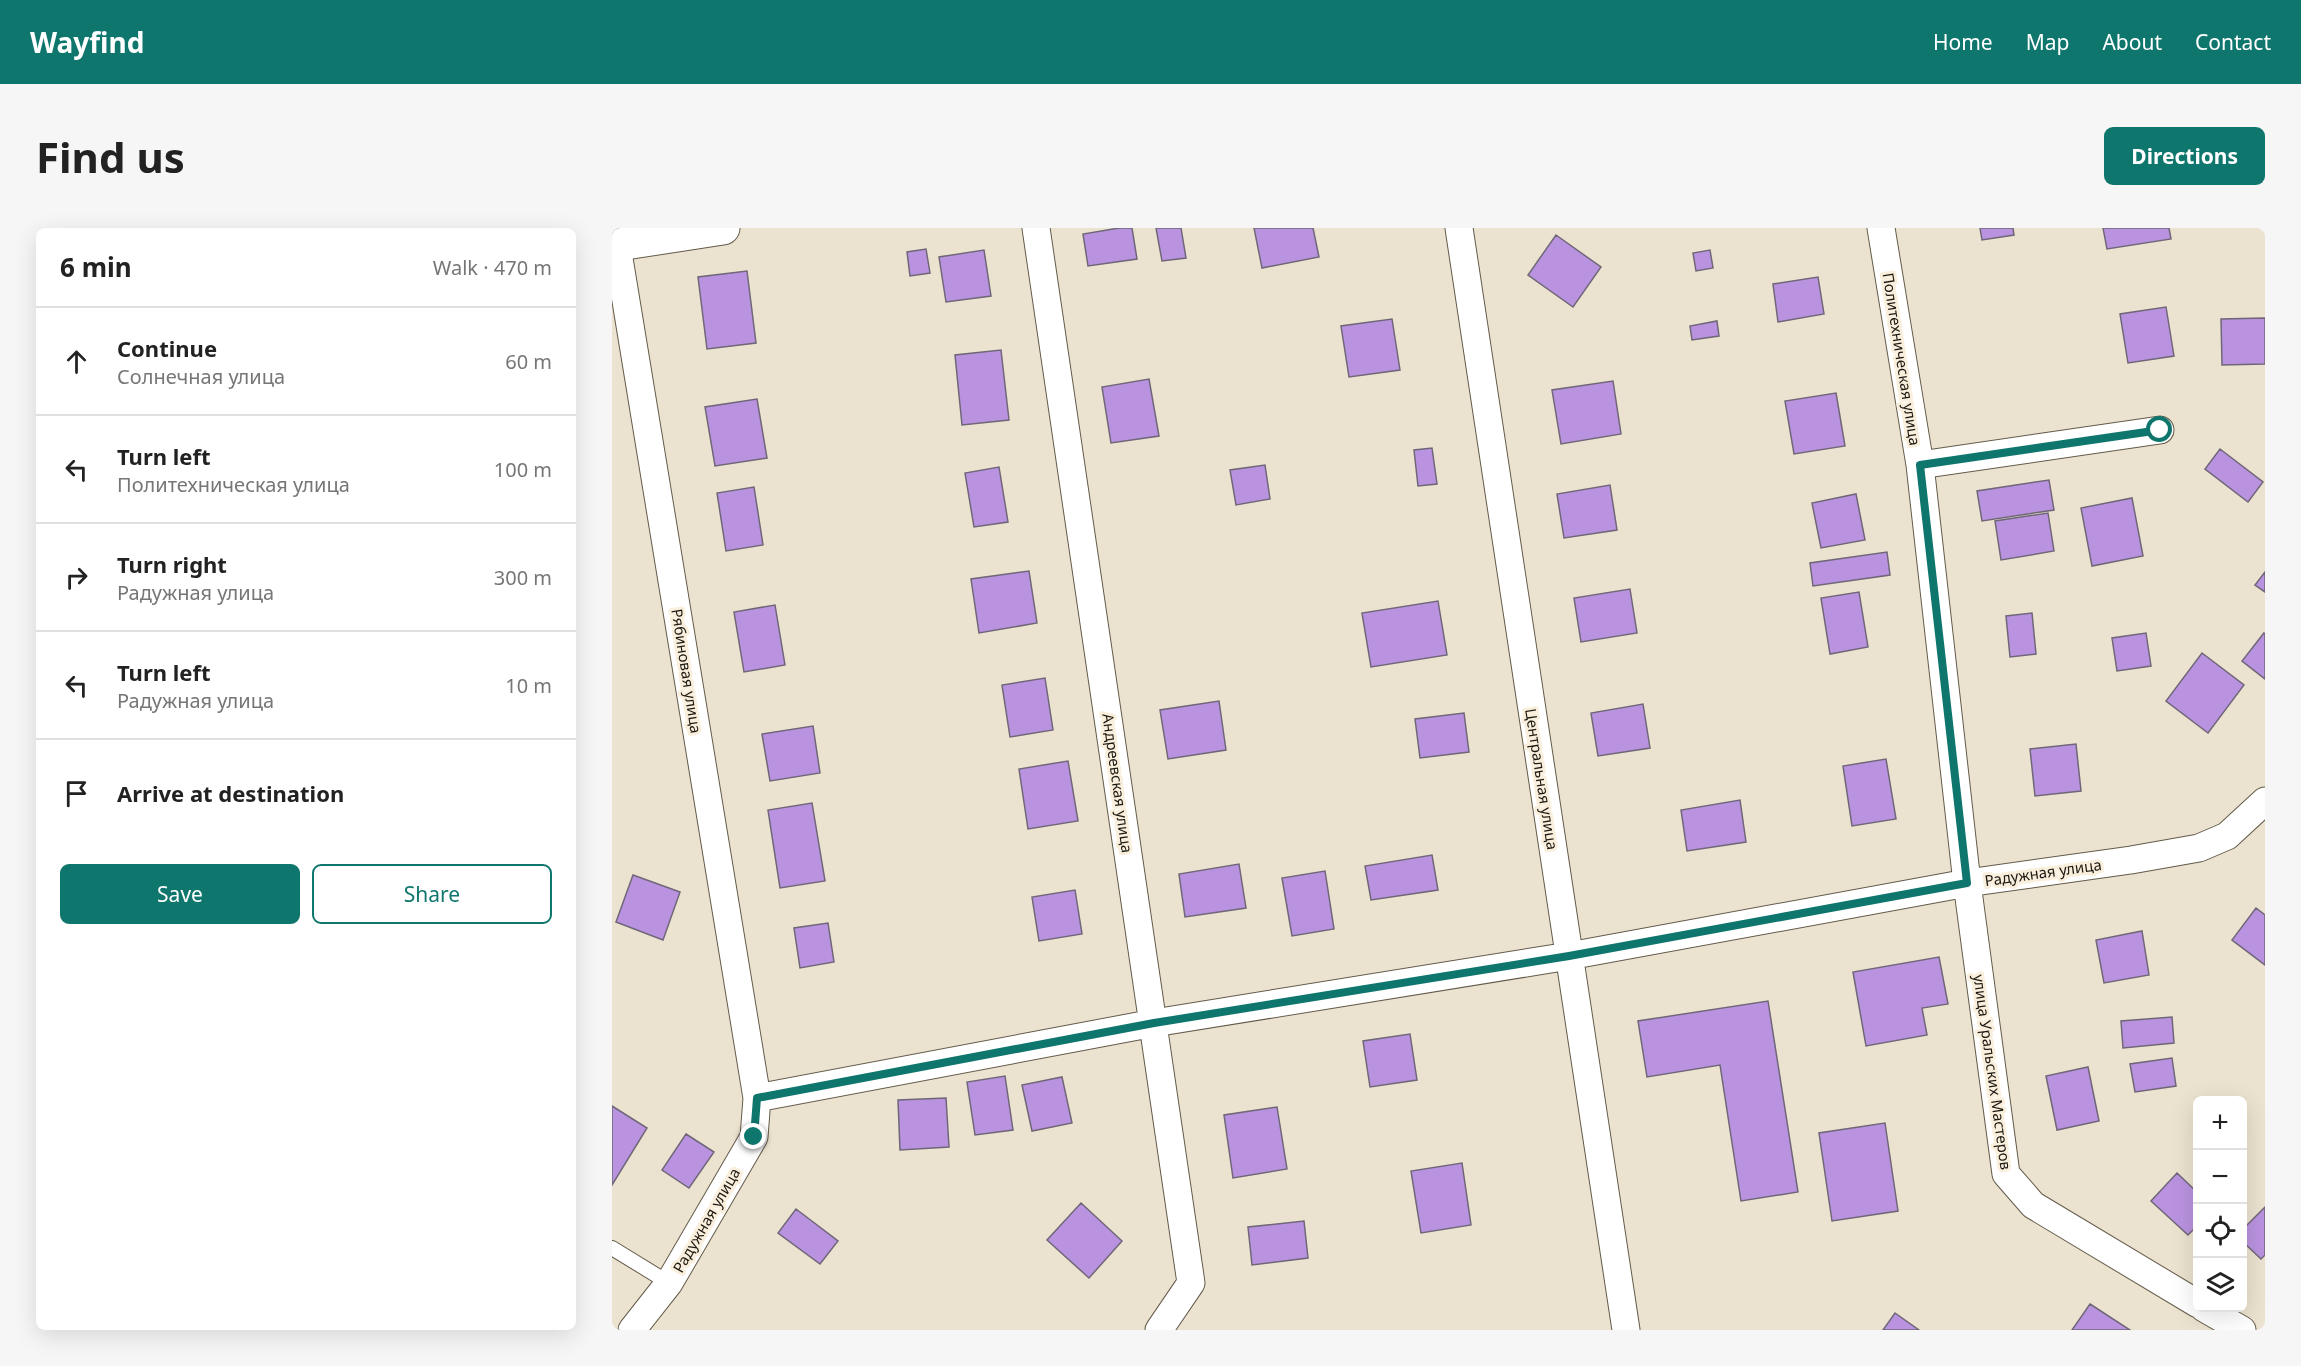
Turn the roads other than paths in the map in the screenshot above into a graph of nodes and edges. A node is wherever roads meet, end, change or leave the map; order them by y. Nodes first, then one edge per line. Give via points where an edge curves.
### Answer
1 (723, 228) edge
2 (1035, 228) edge
3 (1459, 228) edge
4 (1881, 228) edge
5 (614, 239) edge
6 (2160, 430) dead end
7 (1920, 465) junction
8 (2265, 801) edge
9 (1967, 883) junction
10 (1569, 956) junction
11 (1154, 1023) junction
12 (757, 1098) junction
13 (612, 1248) edge
14 (669, 1283) junction
15 (2193, 1301) edge
16 (2211, 1312) edge
17 (632, 1330) edge
18 (1159, 1330) edge
19 (1626, 1330) edge
20 (2241, 1330) edge

1 - 5 street
2 - 11 street, Андреевская улица
3 - 10 street, Центральная улица
4 - 7 street, Политехническая улица
5 - 12 street, Рябиновая улица
6 - 7 street
7 - 9 street, Политехническая улица
8 - 9 street, Радужная улица via 2228,836 2199,848
9 - 10 street, Радужная улица
9 - 15 street, улица Уральских Мастеров via 2006,1174 2033,1205
10 - 11 street, Радужная улица
10 - 19 street, Центральная улица
11 - 12 street, Радужная улица
11 - 18 street, Андреевская улица via 1191,1283
12 - 14 street, Радужная улица via 754,1137
13 - 14 lane
14 - 17 street, Радужная улица
16 - 20 street

